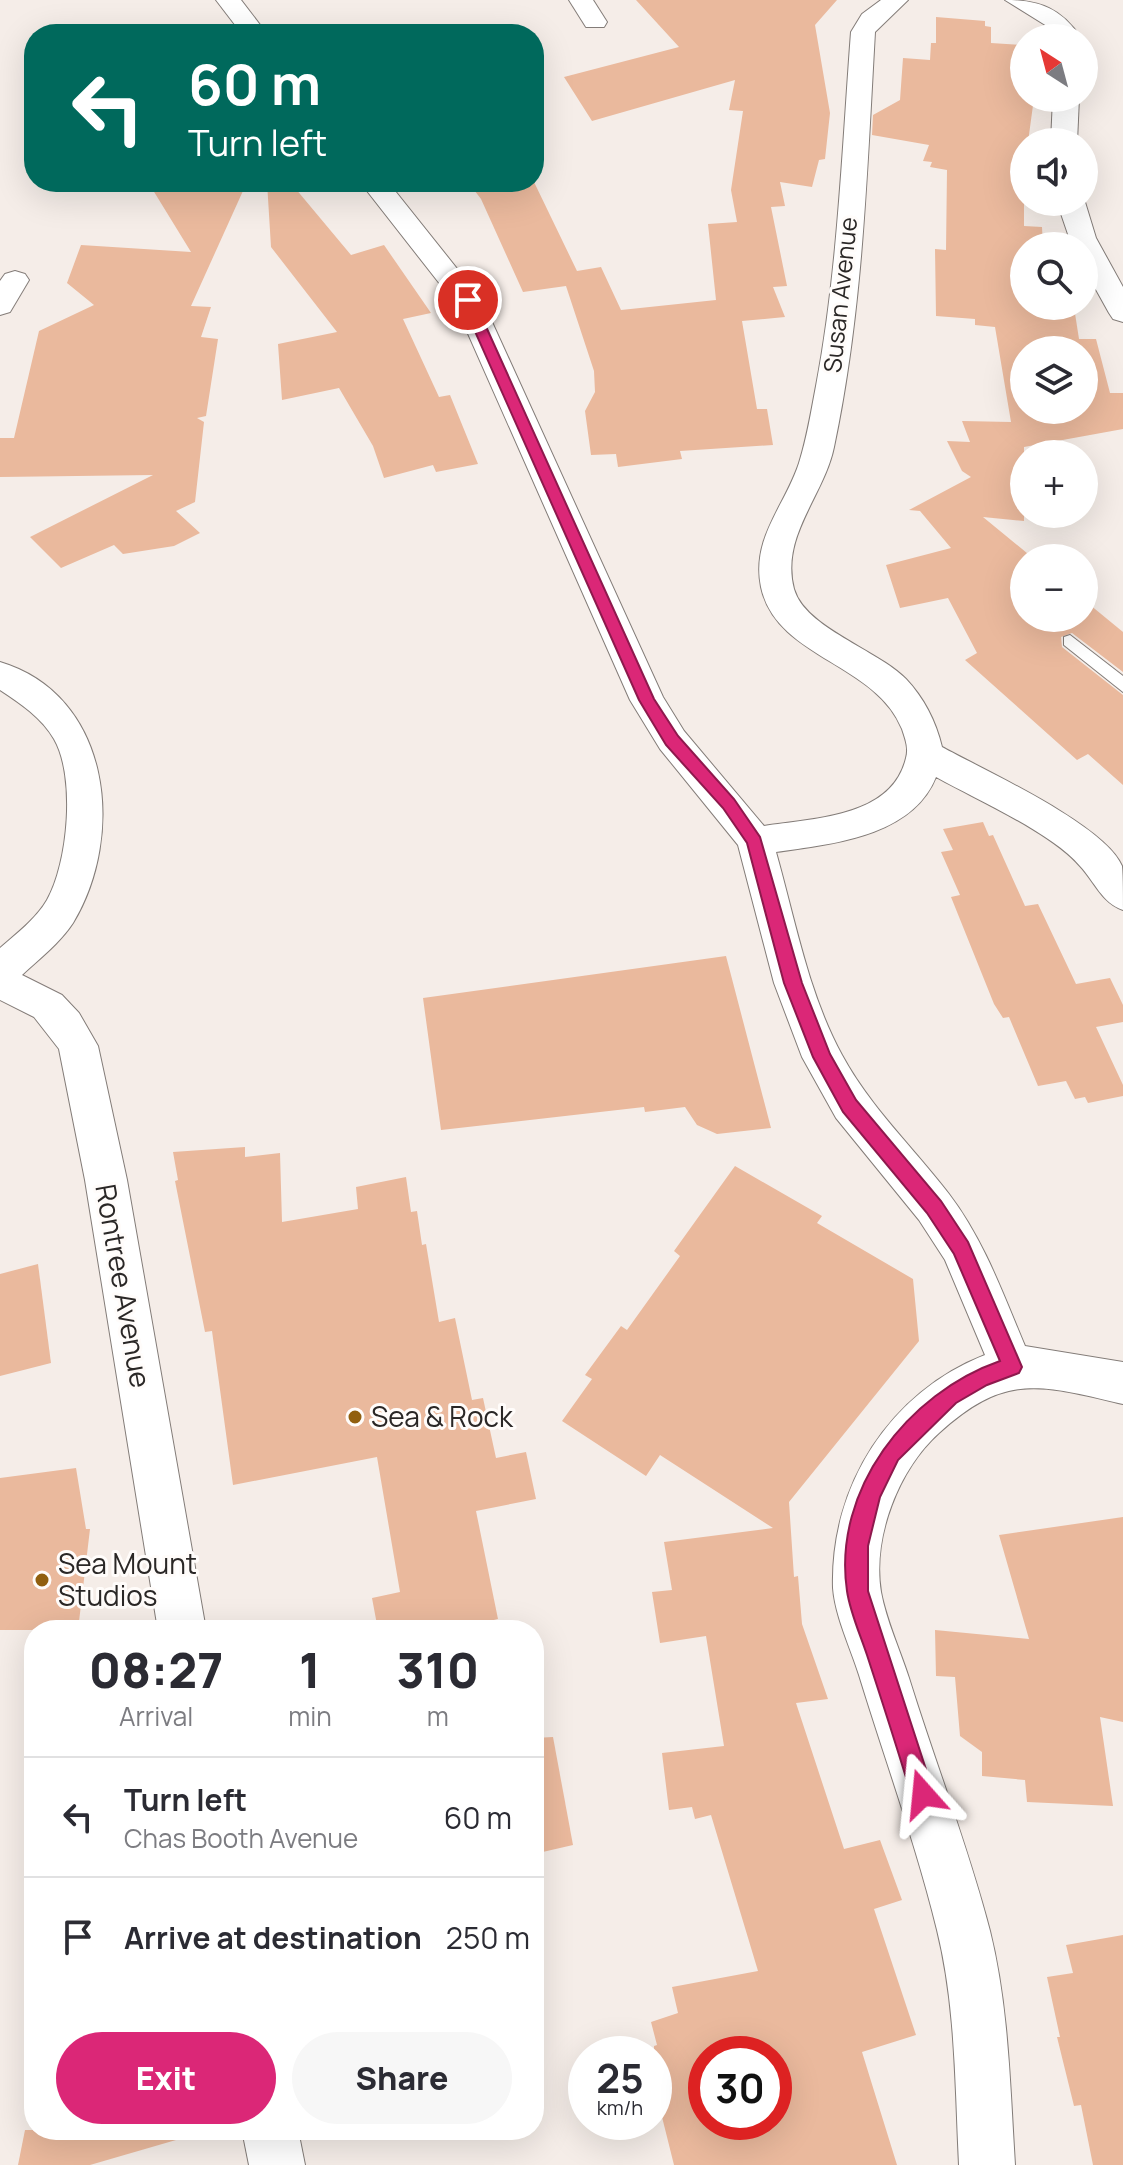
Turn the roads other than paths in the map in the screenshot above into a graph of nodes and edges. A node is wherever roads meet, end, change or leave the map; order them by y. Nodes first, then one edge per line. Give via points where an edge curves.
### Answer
1 (228, 0) edge
2 (581, 0) edge
3 (896, 0) edge
4 (1017, 0) edge
5 (595, 22) dead end
6 (247, 24) edge
7 (1060, 24) edge
8 (382, 192) edge
9 (1075, 216) edge
10 (15, 280) dead end
11 (0, 306) edge
12 (1123, 313) edge
13 (1070, 641) dead end
14 (0, 674) edge
15 (1123, 686) edge
16 (925, 754) junction
17 (755, 841) junction
18 (1123, 895) edge
19 (0, 971) edge
20 (0, 982) edge
21 (1012, 1367) junction
22 (1123, 1383) edge
23 (180, 1620) edge
24 (272, 2140) edge
25 (277, 2165) edge
26 (987, 2165) edge

1 - 6 street
2 - 5 street
3 - 16 street, Susan Avenue via 863,32 840,346 812,471 780,529 776,563 779,593 799,621 894,687 917,719
4 - 7 street
8 - 17 street via 468,300 647,700 672,740
9 - 12 street
10 - 11 street
13 - 15 lane
14 - 19 street via 38,696 65,725 85,766 85,810 80,857 61,912
16 - 17 street via 900,802 870,820
16 - 18 street via 1066,833 1092,854
17 - 21 street via 793,983 822,1057 850,1106 962,1249
20 - 23 street, Rontree Avenue via 48,1006 78,1046 106,1180
21 - 22 street
21 - 26 street via 949,1396 891,1453 870,1495 857,1546 857,1591 941,1852 977,1994
24 - 25 street

